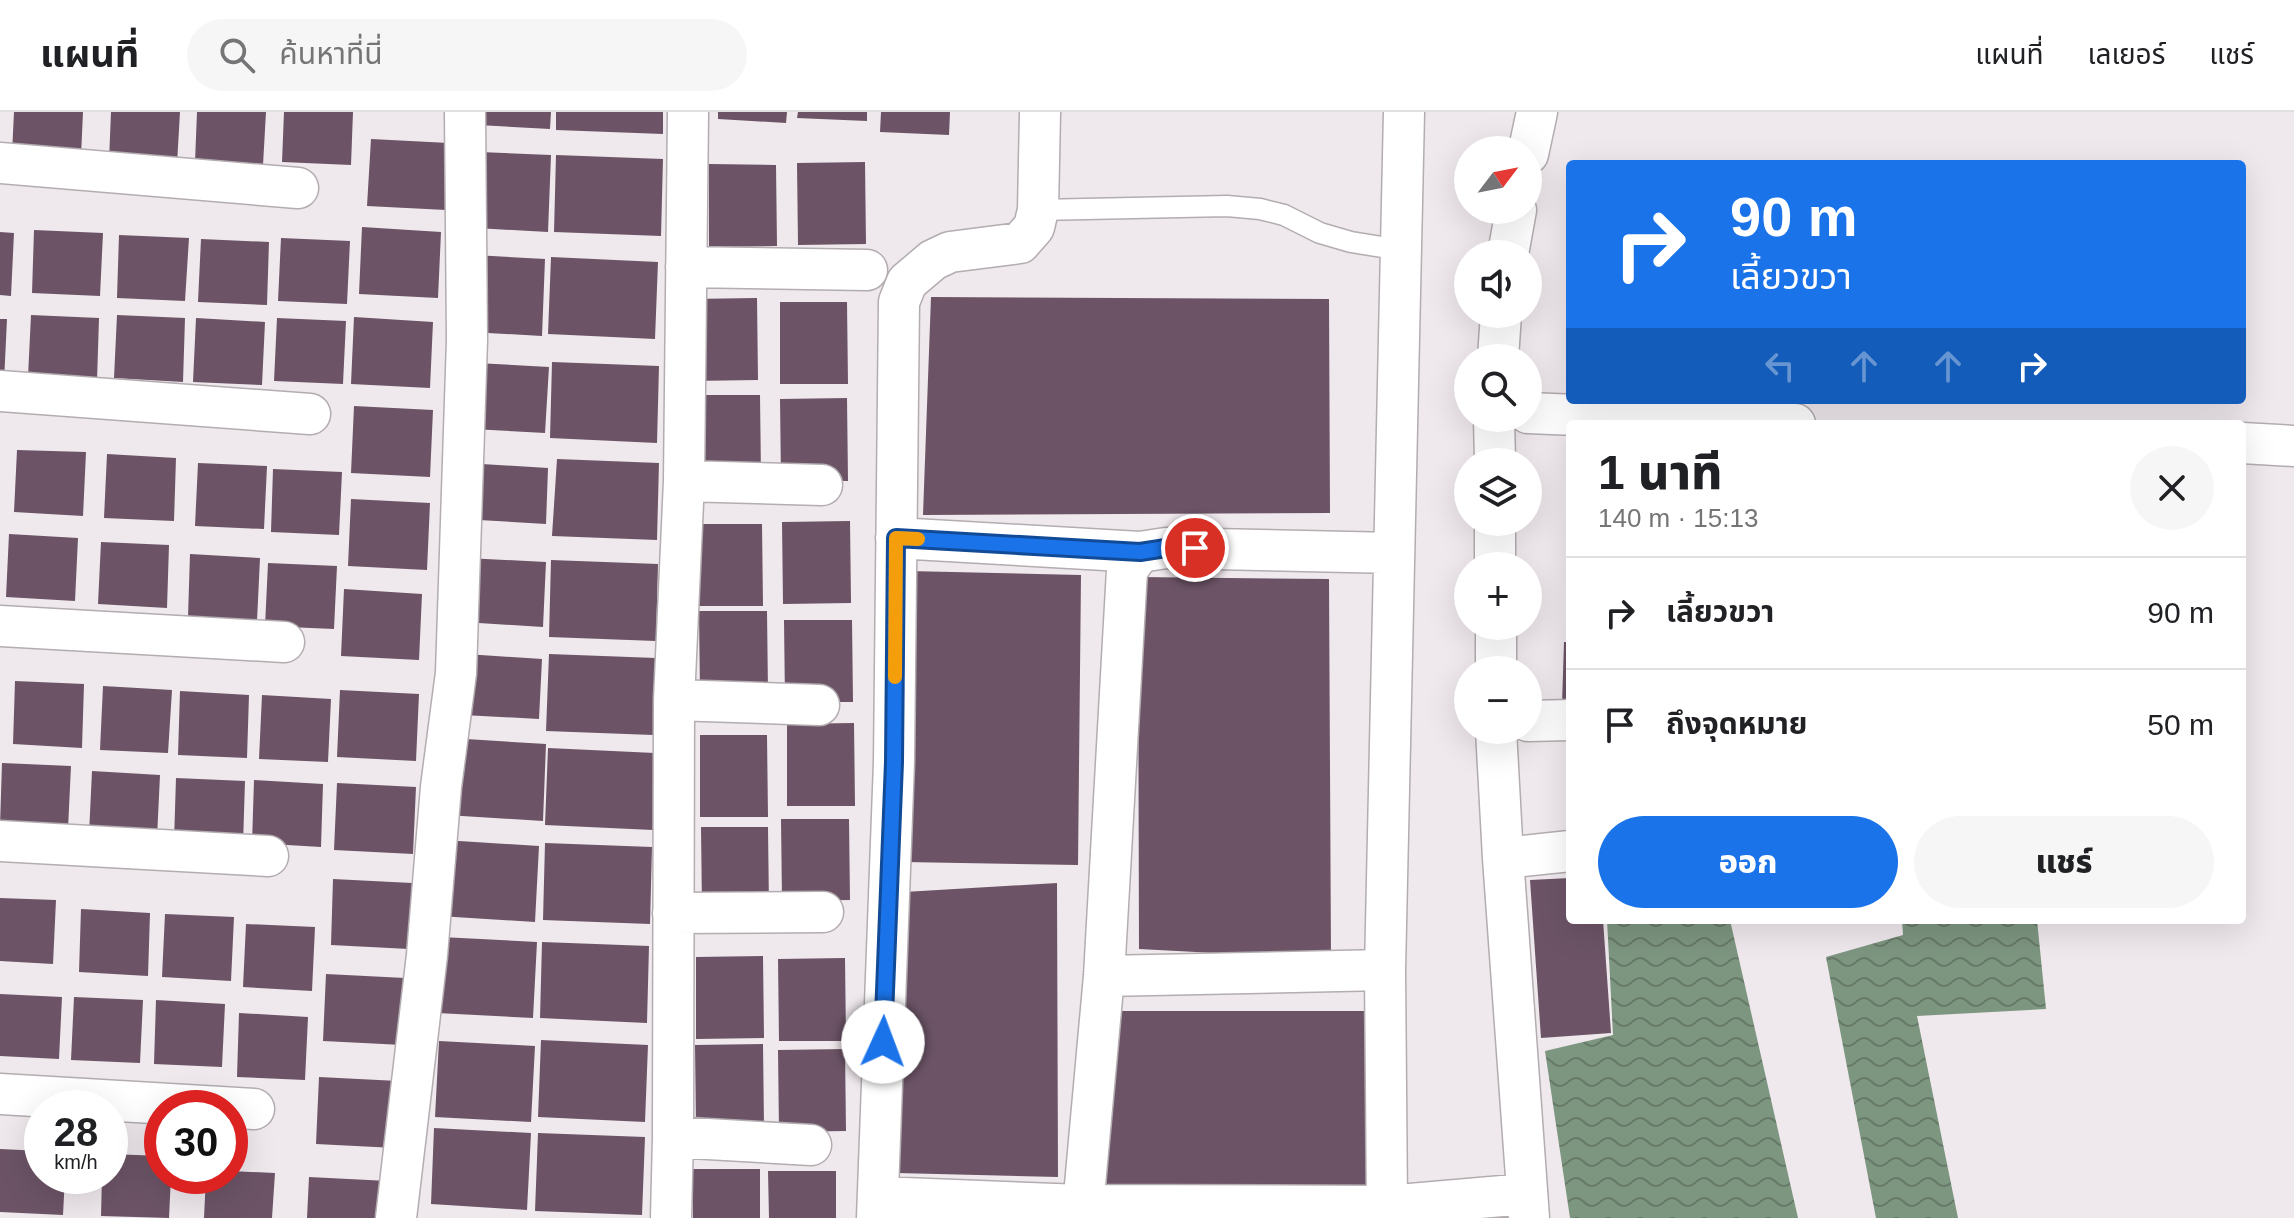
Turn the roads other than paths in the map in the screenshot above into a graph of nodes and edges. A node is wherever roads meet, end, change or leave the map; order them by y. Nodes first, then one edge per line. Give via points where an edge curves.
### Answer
1 (465, 112) edge
2 (688, 112) edge
3 (1040, 112) edge
4 (1404, 112) edge
5 (1537, 112) edge
6 (1532, 136) edge
7 (0, 163) edge
8 (298, 188) dead end
9 (1038, 210) junction
10 (1401, 250) junction
11 (686, 267) junction
12 (867, 270) dead end
13 (0, 391) edge
14 (310, 414) dead end
15 (1542, 414) edge
16 (1698, 420) edge
17 (2246, 443) edge
18 (2294, 446) edge
19 (684, 481) junction
20 (822, 485) dead end
21 (896, 538) junction
22 (1140, 552) junction
23 (1394, 553) junction
24 (0, 626) edge
25 (284, 642) dead end
26 (674, 700) junction
27 (819, 705) dead end
28 (1566, 720) edge
29 (1542, 721) edge
30 (1497, 744) edge
31 (0, 841) edge
32 (1566, 851) edge
33 (268, 856) dead end
34 (1503, 858) junction
35 (823, 912) dead end
36 (673, 913) junction
37 (1385, 970) junction
38 (1104, 976) junction
39 (0, 1094) edge
40 (254, 1109) dead end
41 (673, 1137) junction
42 (811, 1145) dead end
43 (1528, 1206) edge
44 (877, 1208) edge
45 (1364, 1210) edge
46 (1082, 1211) edge
47 (396, 1218) edge
48 (671, 1218) edge

1 - 47 street via 467,340 456,673
2 - 11 street
3 - 9 street
4 - 10 street
5 - 6 street
7 - 8 street
9 - 10 lane via 1260,209 1320,233
9 - 21 street via 1034,227 1020,243 950,252 907,282 899,302
10 - 23 street
11 - 12 street
11 - 19 street
13 - 14 street
15 - 16 street
17 - 18 street
19 - 20 street
19 - 26 street
21 - 22 street
21 - 44 street via 894,762
22 - 23 street via 1166,548
22 - 38 street via 1127,570
23 - 37 street
24 - 25 street
26 - 27 street
26 - 36 street
28 - 29 street
30 - 34 street
31 - 33 street
32 - 34 street
34 - 43 street
35 - 36 street
36 - 41 street
37 - 38 street
37 - 45 street
38 - 46 street
39 - 40 street
41 - 42 street
41 - 48 street
43 - 45 street
44 - 46 street
45 - 46 street

